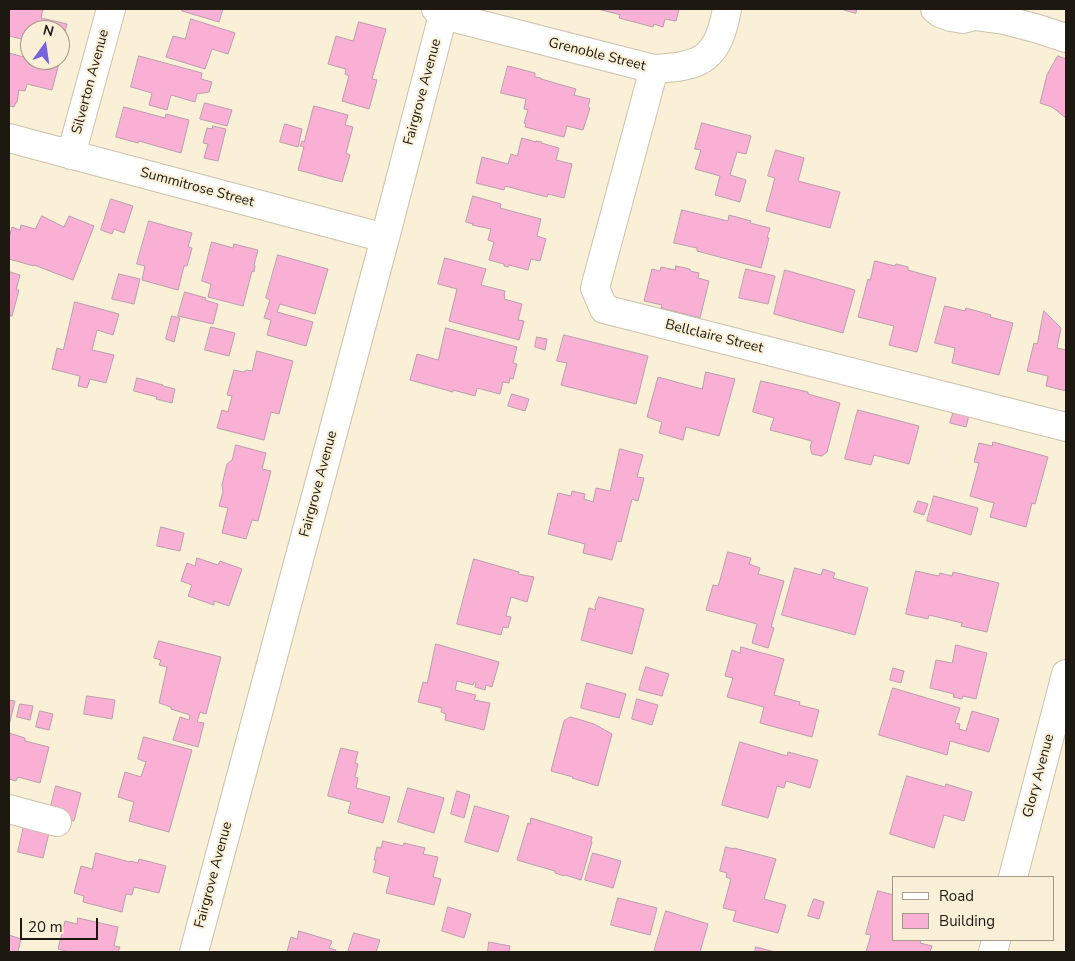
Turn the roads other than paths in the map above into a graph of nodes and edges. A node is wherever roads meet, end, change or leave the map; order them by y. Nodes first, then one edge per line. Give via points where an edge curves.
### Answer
1 (111, 9) edge
2 (727, 9) edge
3 (935, 9) edge
4 (440, 12) edge
5 (1066, 38) edge
6 (654, 69) junction
7 (9, 138) edge
8 (71, 155) junction
9 (385, 238) junction
10 (1066, 427) edge
11 (1066, 674) edge
12 (9, 809) edge
13 (57, 822) dead end
14 (1013, 876) edge
15 (194, 952) edge

1 - 8 street, Silverton Avenue
2 - 6 street, Grenoble Street via 724,27 709,55 686,67
3 - 5 street via 951,18 975,16 1004,20
4 - 6 street, Grenoble Street
4 - 9 street, Fairgrove Avenue
6 - 10 street, Bellclaire Street via 595,288 604,309
7 - 8 street, Summitrose Street
8 - 9 street, Summitrose Street
9 - 15 street, Fairgrove Avenue
11 - 14 street, Glory Avenue
12 - 13 street

